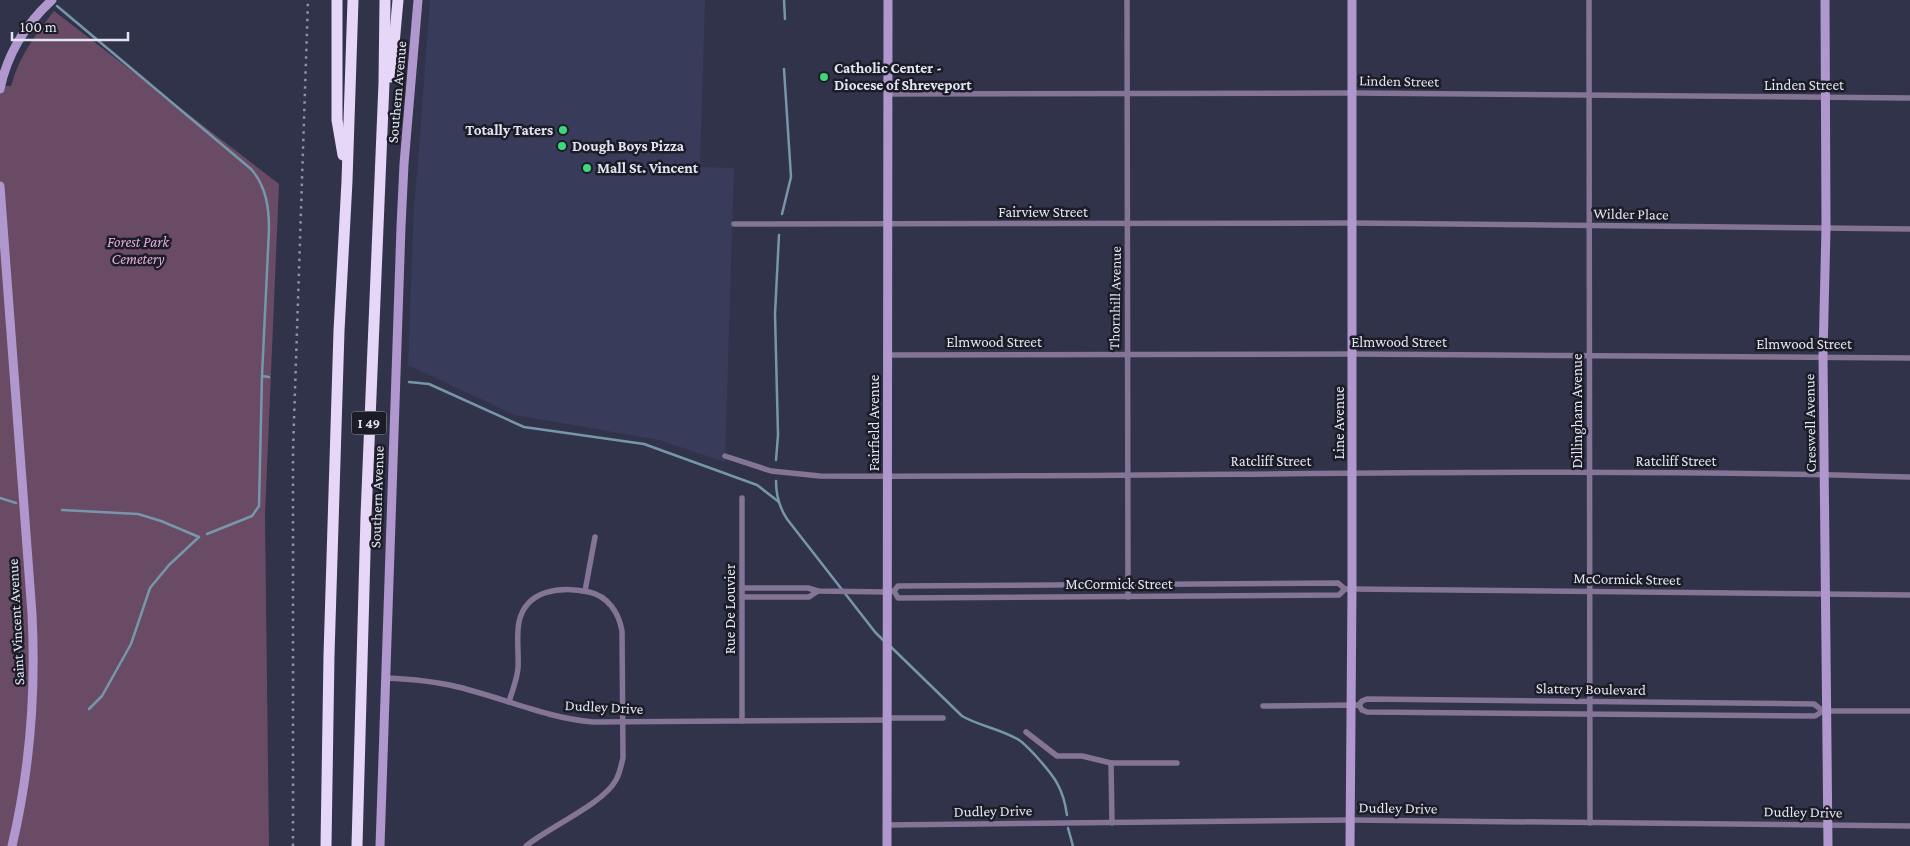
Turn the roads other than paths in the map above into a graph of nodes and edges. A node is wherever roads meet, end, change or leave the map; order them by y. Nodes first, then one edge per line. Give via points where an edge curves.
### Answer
1 (52, 0) edge
2 (337, 0) edge
3 (353, 0) edge
4 (385, 0) edge
5 (398, 0) edge
6 (418, 0) edge
7 (888, 0) edge
8 (1127, 0) edge
9 (1352, 0) edge
10 (1589, 0) edge
11 (1824, 0) edge
12 (1, 76) edge
13 (0, 89) edge
14 (1353, 93) junction
15 (888, 94) junction
16 (1127, 94) junction
17 (1589, 96) junction
18 (1825, 98) junction
19 (1910, 98) edge
20 (347, 182) junction
21 (0, 186) edge
22 (378, 206) junction
23 (1352, 223) junction
24 (734, 224) dead end
25 (887, 224) junction
26 (1128, 224) junction
27 (1590, 226) junction
28 (1826, 228) junction
29 (1910, 229) edge
30 (1127, 354) junction
31 (1353, 354) junction
32 (888, 355) junction
33 (1590, 356) junction
34 (1823, 356) junction
35 (1910, 358) edge
36 (725, 456) dead end
37 (1352, 473) junction
38 (1127, 474) junction
39 (1590, 474) junction
40 (1824, 474) junction
41 (887, 476) junction
42 (1910, 477) edge
43 (742, 498) dead end
44 (595, 537) dead end
45 (1240, 584) junction
46 (1128, 585) junction
47 (1004, 586) junction
48 (742, 588) junction
49 (1349, 589) junction
50 (585, 591) junction
51 (818, 591) junction
52 (890, 591) junction
53 (1589, 591) junction
54 (1826, 594) junction
55 (1910, 595) edge
56 (742, 596) junction
57 (1128, 596) junction
58 (1240, 596) junction
59 (1004, 597) junction
60 (385, 678) junction
61 (509, 702) junction
62 (1590, 702) junction
63 (1263, 706) dead end
64 (1355, 706) junction
65 (1825, 711) junction
66 (1910, 711) edge
67 (1590, 715) junction
68 (943, 718) dead end
69 (887, 719) junction
70 (742, 721) junction
71 (622, 722) junction
72 (1026, 732) dead end
73 (1177, 762) dead end
74 (1111, 763) junction
75 (1350, 820) junction
76 (1112, 823) junction
77 (1590, 823) junction
78 (886, 825) junction
79 (1828, 825) junction
80 (1910, 826) edge
81 (12, 846) edge
82 (326, 846) edge
83 (357, 846) edge
84 (380, 846) edge
85 (526, 846) edge
86 (886, 846) edge
87 (1350, 846) edge
88 (1828, 846) edge

1 - 12 street via 24,34
2 - 20 highway via 337,120
3 - 20 highway, I 49
4 - 22 highway, I 49
5 - 22 highway
6 - 60 street, Southern Avenue via 404,177
7 - 15 street, Fairfield Avenue
8 - 16 street, Thornhill Avenue
9 - 14 street, Line Avenue
10 - 17 street, Dillingham Avenue
11 - 18 street, Creswell Avenue
12 - 13 street
14 - 16 street, Linden Street
14 - 17 street, Linden Street
14 - 23 street, Line Avenue
15 - 16 street, Linden Street
15 - 25 street, Fairfield Avenue
16 - 26 street, Thornhill Avenue
17 - 18 street, Linden Street
17 - 27 street, Dillingham Avenue
18 - 19 street, Linden Street
18 - 28 street, Creswell Avenue
20 - 82 highway, I 49 via 339,331
21 - 81 street, Saint Vincent Avenue via 33,642 28,755
22 - 83 highway, I 49
23 - 26 street, Fairview Street
23 - 27 street, Wilder Place
23 - 31 street, Line Avenue
24 - 25 street, Fairview Street
25 - 26 street, Fairview Street
25 - 32 street, Fairfield Avenue
26 - 30 street, Thornhill Avenue
27 - 28 street, Wilder Place
27 - 33 street, Dillingham Avenue
28 - 29 street, Wilder Place
28 - 34 street, Creswell Avenue
30 - 31 street, Elmwood Street
30 - 32 street, Elmwood Street
30 - 38 street, Thornhill Avenue
31 - 33 street, Elmwood Street
31 - 37 street, Line Avenue
32 - 41 street, Fairfield Avenue
33 - 34 street, Elmwood Street
33 - 39 street, Dillingham Avenue
34 - 35 street, Elmwood Street
34 - 40 street, Creswell Avenue
36 - 41 street, Ratcliff Street via 763,469 793,474
37 - 38 street, Ratcliff Street
37 - 39 street, Ratcliff Street
37 - 49 street, Line Avenue
38 - 41 street, Ratcliff Street
38 - 46 street, Thornhill Avenue
39 - 40 street, Ratcliff Street
39 - 53 street, Dillingham Avenue
40 - 42 street, Ratcliff Street
40 - 54 street, Creswell Avenue
41 - 52 street, Fairfield Avenue
43 - 48 street, Rue De Louvier
44 - 50 street
45 - 46 street, McCormick Street
45 - 49 street, McCormick Street via 1338,583
45 - 58 street
46 - 47 street, McCormick Street
46 - 57 street, Thornhill Avenue
47 - 52 street, McCormick Street via 898,586
47 - 59 street
48 - 51 street via 808,588
48 - 56 street, Rue De Louvier
49 - 53 street, McCormick Street
49 - 58 street, McCormick Street via 1339,596
49 - 64 street, Line Avenue
50 - 61 street via 550,590 526,607 519,622 518,671
50 - 71 street via 608,602 620,621
51 - 52 street
51 - 56 street via 809,597
52 - 59 street, McCormick Street via 898,598
52 - 69 street, Fairfield Avenue
53 - 54 street, McCormick Street
53 - 62 street, Dillingham Avenue
54 - 55 street, McCormick Street
54 - 65 street, Creswell Avenue
56 - 70 street, Rue De Louvier
57 - 58 street, McCormick Street
57 - 59 street, McCormick Street
60 - 61 street, Dudley Drive via 441,683
60 - 84 street, Southern Avenue
61 - 71 street, Dudley Drive via 563,718
62 - 64 street, Slattery Boulevard via 1367,699
62 - 65 street, Slattery Boulevard via 1814,704
62 - 67 street, Dillingham Avenue
63 - 64 street, Slattery Boulevard
64 - 67 street, Slattery Boulevard via 1367,712
64 - 75 street, Line Avenue
65 - 66 street, Slattery Boulevard
65 - 67 street, Slattery Boulevard via 1815,716
65 - 79 street, Creswell Avenue
67 - 77 street, Dillingham Avenue
68 - 69 street, Dudley Drive
69 - 70 street, Dudley Drive
69 - 78 street, Fairfield Avenue
70 - 71 street, Dudley Drive
71 - 85 street via 623,758 616,780 609,789
72 - 74 street via 1057,756 1082,756
73 - 74 street
74 - 76 street
75 - 76 street, Dudley Drive
75 - 77 street, Dudley Drive
75 - 87 street, Line Avenue
76 - 78 street, Dudley Drive
77 - 79 street, Dudley Drive
78 - 86 street, Fairfield Avenue
79 - 80 street, Dudley Drive
79 - 88 street, Creswell Avenue

